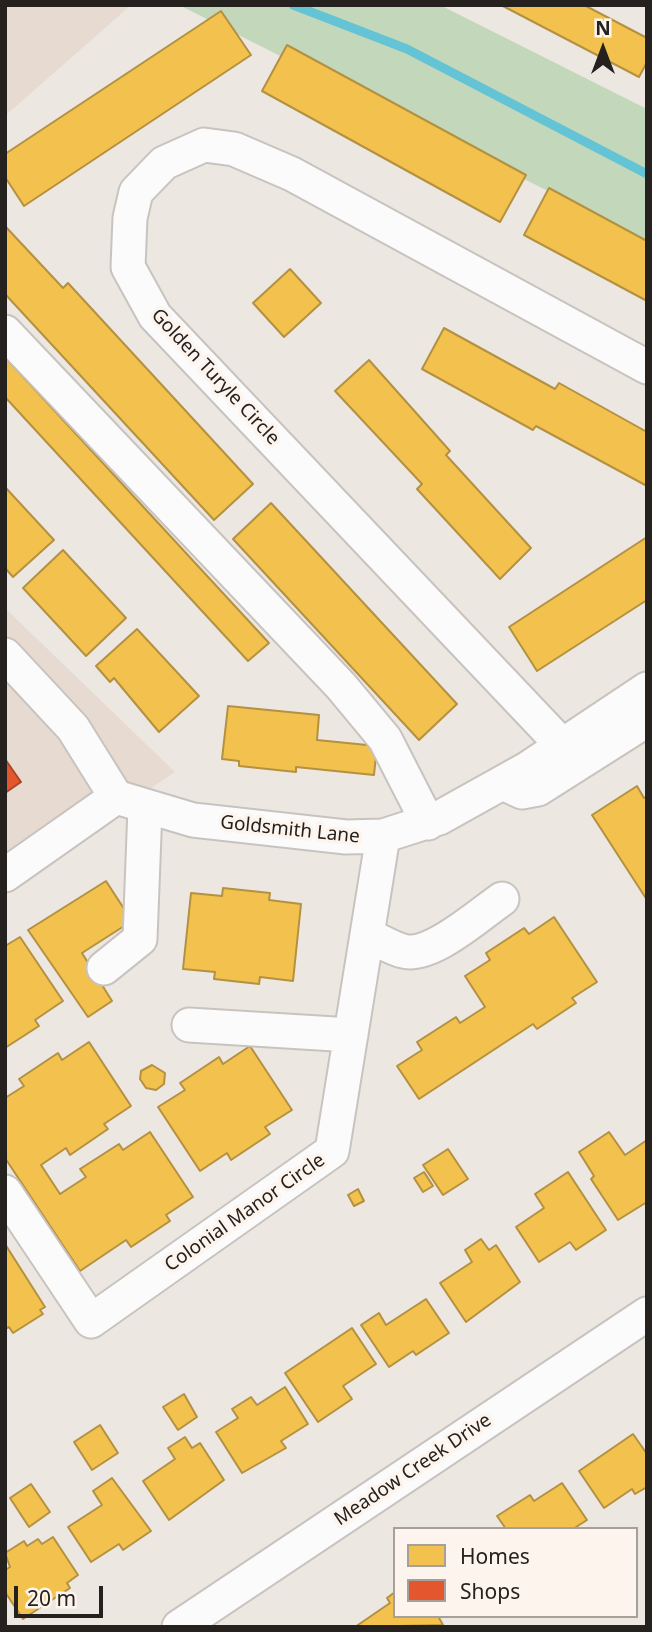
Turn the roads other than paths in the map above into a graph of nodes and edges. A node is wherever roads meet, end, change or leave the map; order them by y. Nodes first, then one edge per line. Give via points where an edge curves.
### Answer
1 (5, 332) edge
2 (647, 367) edge
3 (5, 655) edge
4 (647, 689) edge
5 (647, 720) edge
6 (562, 745) junction
7 (503, 782) junction
8 (130, 802) junction
9 (428, 823) junction
10 (383, 836) junction
11 (5, 876) edge
12 (502, 899) dead end
13 (367, 935) junction
14 (104, 968) dead end
15 (189, 1025) dead end
16 (351, 1035) junction
17 (5, 1192) edge
18 (647, 1314) edge
19 (179, 1627) edge

1 - 9 street via 341,686 386,739
2 - 6 street, Golden Turyle Circle via 292,174 233,149 204,145 164,163 136,192 128,267 155,316
3 - 8 street via 73,728
4 - 6 street, Goldsmith Lane
5 - 7 street via 538,789 522,792
6 - 7 street, Goldsmith Lane
7 - 9 street, Goldsmith Lane
8 - 10 street, Goldsmith Lane via 192,820 346,837
8 - 11 street
8 - 14 street via 140,939
9 - 10 street, Goldsmith Lane
10 - 13 street, Colonial Manor Circle
12 - 13 street via 433,947 417,953
13 - 16 street, Colonial Manor Circle
15 - 16 street
16 - 17 street, Colonial Manor Circle via 332,1151 91,1321
18 - 19 street, Meadow Creek Drive

